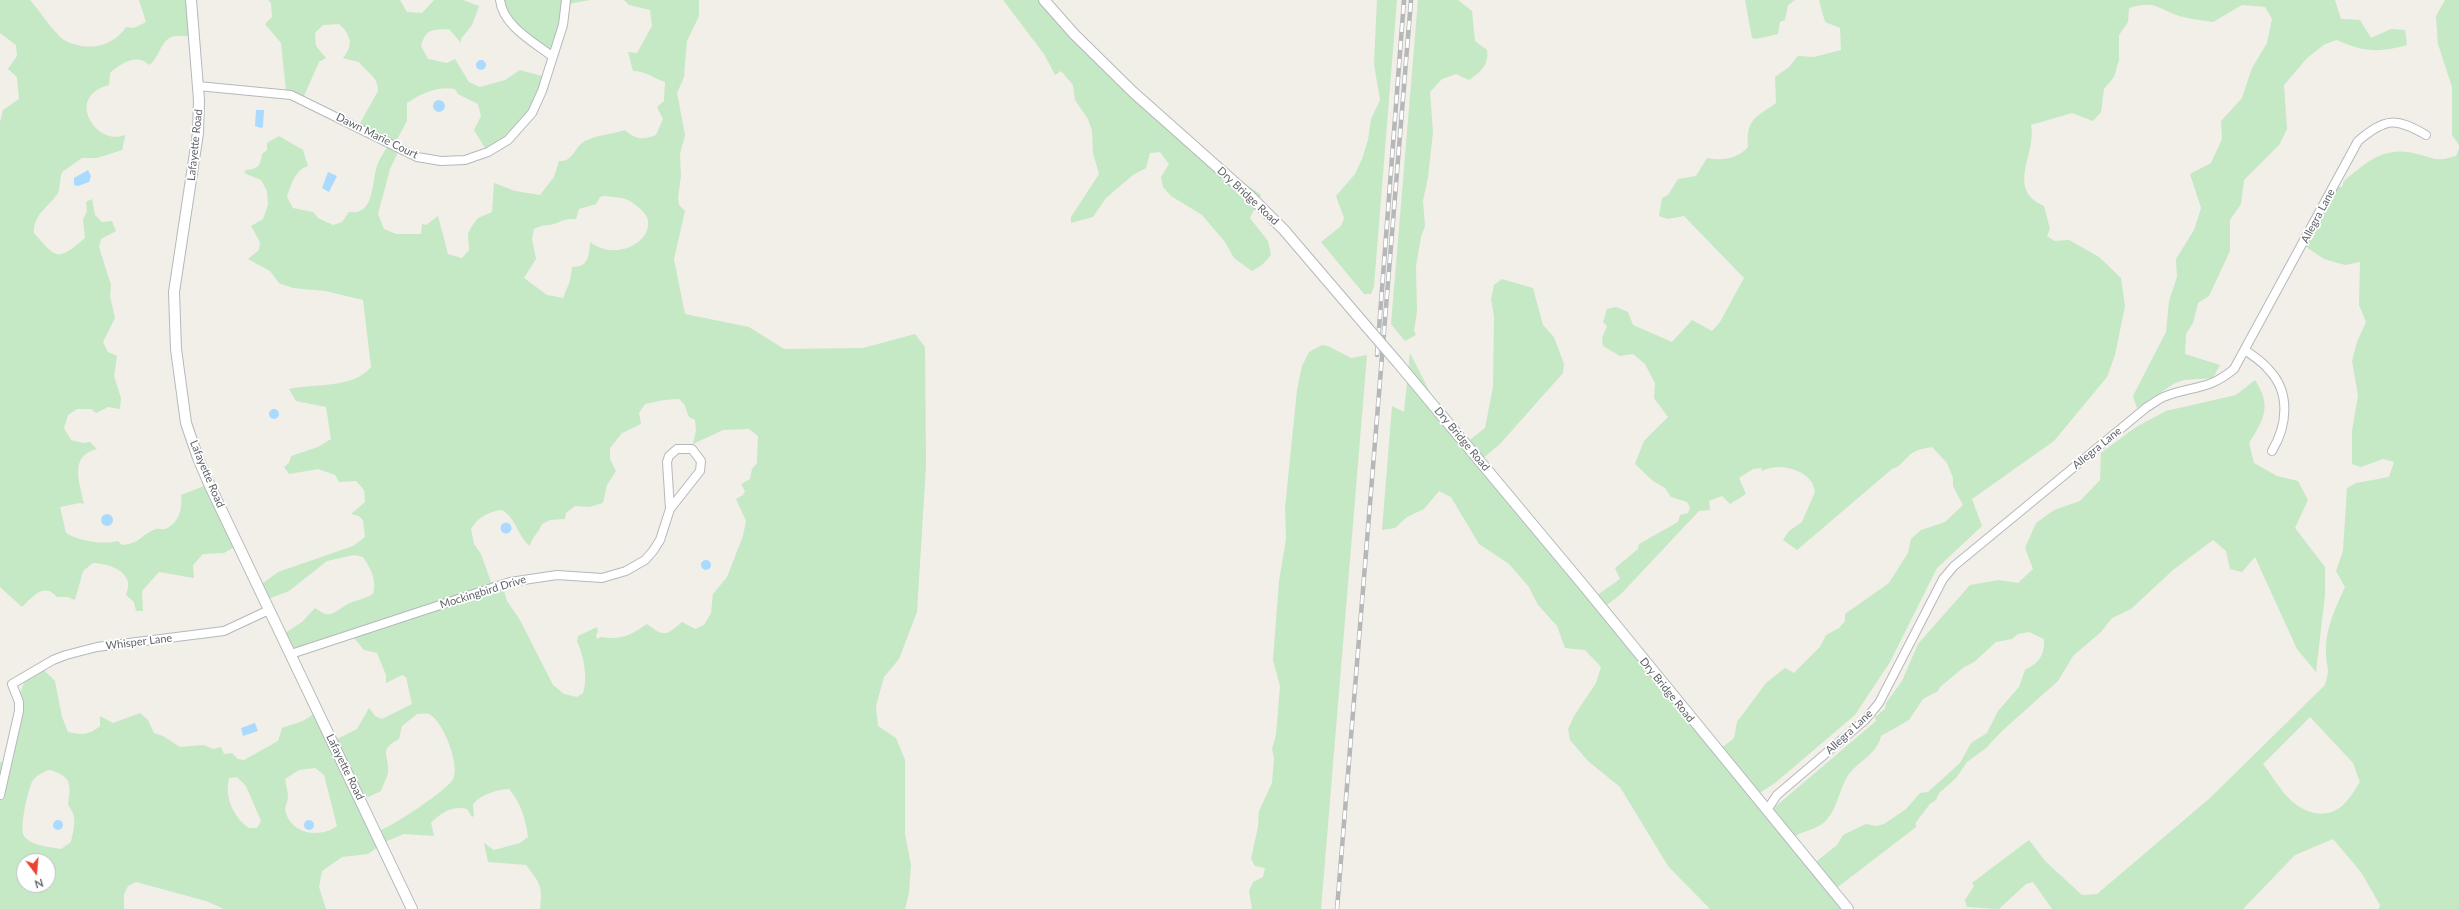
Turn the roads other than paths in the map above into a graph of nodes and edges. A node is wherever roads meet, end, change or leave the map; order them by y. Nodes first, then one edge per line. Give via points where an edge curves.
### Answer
1 (191, 0) edge
2 (500, 0) edge
3 (566, 0) edge
4 (1044, 0) edge
5 (553, 57) junction
6 (198, 86) junction
7 (2426, 135) dead end
8 (2245, 350) junction
9 (2272, 451) dead end
10 (670, 509) junction
11 (270, 610) junction
12 (291, 654) junction
13 (0, 795) edge
14 (1767, 810) junction
15 (412, 909) edge
16 (1848, 909) edge

1 - 6 street, Lafayette Road
2 - 5 street via 505,17
3 - 5 street, Dawn Marie Court via 563,25
4 - 14 street, Dry Bridge Road, bridge via 1132,92 1250,196 1284,230 1584,586
5 - 6 street, Dawn Marie Court via 537,102 517,132 488,152 453,161 429,160 406,153 291,95
6 - 11 street, Lafayette Road via 198,133 174,292 179,387 186,423 198,458
7 - 8 street, Allegra Lane via 2406,123 2389,122 2370,131 2358,141
8 - 9 street via 2270,370 2279,384 2284,399 2285,419 2281,436
8 - 14 street, Allegra Lane via 2234,369 2221,381 2165,396 2147,407 1954,566 1943,579 1879,703 1865,720 1777,796
10 - 10 street, Mockingbird Drive via 700,471 701,461 692,449 677,449 669,456
10 - 12 street, Mockingbird Drive via 660,540 653,551 645,560 626,571 602,578 557,575 510,582
11 - 12 street, Lafayette Road
11 - 13 street, Whisper Lane via 224,631 97,648 66,655 12,684 19,702 19,711
12 - 15 street, Lafayette Road
14 - 16 street, Dry Bridge Road

